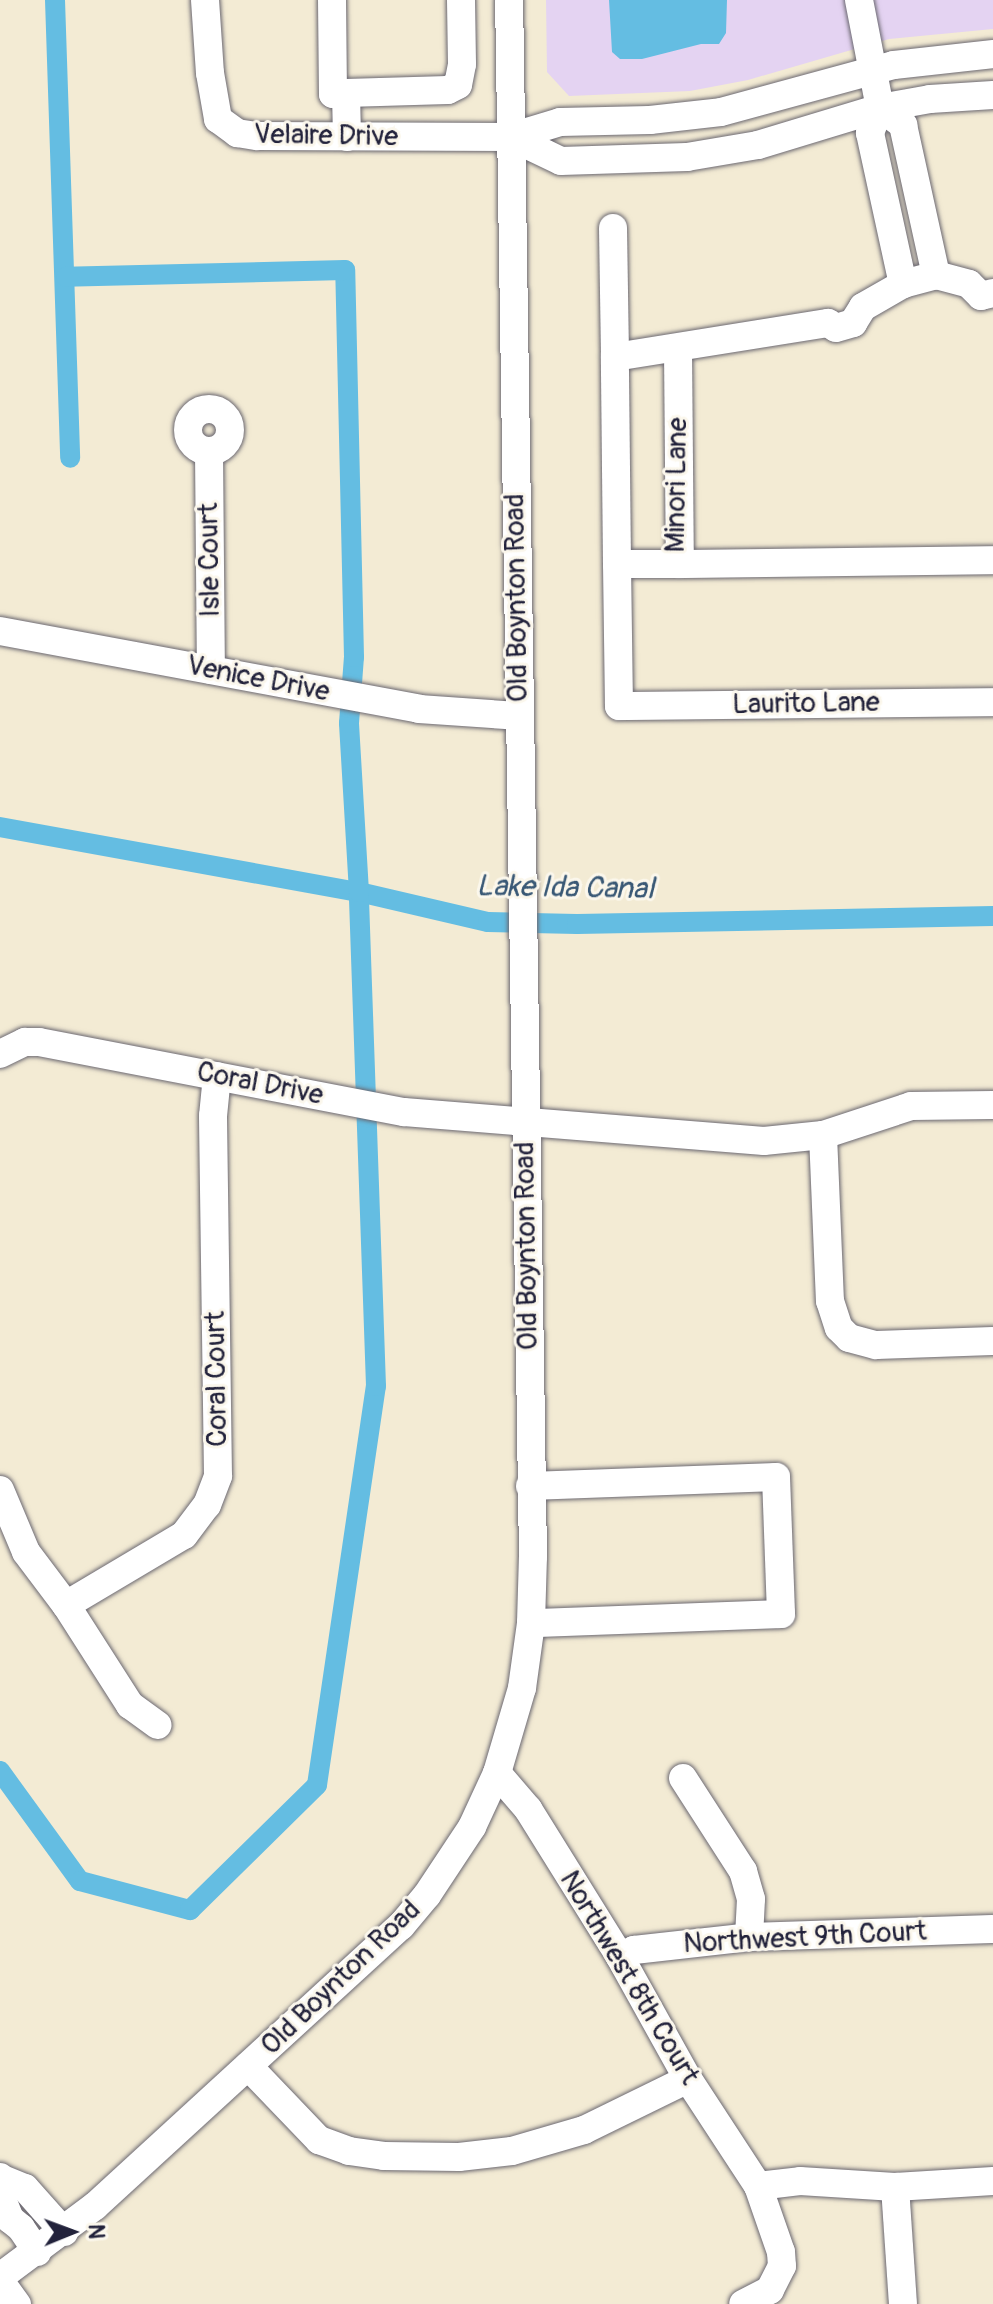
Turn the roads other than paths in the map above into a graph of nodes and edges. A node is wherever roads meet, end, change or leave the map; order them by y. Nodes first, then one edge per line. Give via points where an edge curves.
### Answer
1 (205, 0) edge
2 (332, 0) edge
3 (461, 0) edge
4 (509, 0) edge
5 (859, 0) edge
6 (993, 54) edge
7 (873, 69) junction
8 (346, 93) junction
9 (993, 95) edge
10 (880, 108) junction
11 (347, 137) junction
12 (511, 137) junction
13 (613, 228) dead end
14 (936, 275) junction
15 (903, 284) junction
16 (985, 288) edge
17 (678, 349) junction
18 (615, 357) junction
19 (209, 451) dead end
20 (993, 560) edge
21 (617, 564) junction
22 (680, 564) junction
23 (0, 631) edge
24 (211, 670) junction
25 (993, 702) edge
26 (518, 716) junction
27 (0, 1054) edge
28 (217, 1076) junction
29 (993, 1105) edge
30 (525, 1120) junction
31 (823, 1135) junction
32 (993, 1341) edge
33 (530, 1486) junction
34 (0, 1490) edge
35 (66, 1605) junction
36 (531, 1623) junction
37 (158, 1725) dead end
38 (497, 1773) junction
39 (683, 1778) dead end
40 (993, 1929) edge
41 (749, 1937) junction
42 (620, 1957) junction
43 (248, 2066) junction
44 (688, 2079) junction
45 (0, 2178) edge
46 (993, 2181) edge
47 (758, 2186) junction
48 (895, 2187) junction
49 (64, 2232) junction
50 (37, 2252) junction
51 (0, 2279) edge
52 (17, 2304) edge
53 (743, 2304) edge
54 (903, 2304) edge

1 - 11 street, Velaire Drive via 214,103 218,119 228,129 257,136
2 - 8 street via 333,94
3 - 8 street via 458,85 448,90
4 - 12 street, Old Boynton Road
5 - 7 street
6 - 7 street
7 - 10 street
7 - 12 street via 721,112 560,122
8 - 11 street
9 - 10 street
10 - 12 street via 758,145 687,157 561,161
10 - 14 street via 903,125
10 - 15 street via 870,133
11 - 12 street, Velaire Drive
12 - 26 street, Old Boynton Road
13 - 18 street
14 - 15 street
14 - 16 street
15 - 17 street via 863,307 833,311 828,323
17 - 18 street
17 - 22 street, Minori Lane
18 - 21 street
19 - 24 street, Isle Court
20 - 22 street
21 - 22 street, Minori Lane
21 - 25 street, Laurito Lane via 619,706
23 - 24 street, Venice Drive
24 - 26 street, Venice Drive via 384,703
26 - 30 street, Old Boynton Road
27 - 28 street, Coral Drive via 11,1046 39,1042
28 - 30 street, Coral Drive via 404,1112
28 - 35 street, Coral Court via 213,1116 218,1476 207,1505 184,1535
29 - 31 street, Coral Drive via 911,1106
30 - 31 street, Coral Drive via 764,1141
30 - 33 street, Old Boynton Road
31 - 32 street via 830,1301 839,1328 849,1338 876,1345
33 - 36 street, Old Boynton Road
33 - 36 street via 776,1477 781,1614
34 - 35 street via 26,1552
35 - 37 street via 130,1705
36 - 38 street, Old Boynton Road via 522,1688
38 - 42 street, Northwest 8th Court via 528,1809
38 - 43 street, Old Boynton Road via 451,1861 401,1926
39 - 41 street via 743,1871 751,1899
40 - 41 street, Northwest 9th Court
41 - 42 street, Northwest 9th Court via 634,1950
42 - 44 street, Northwest 8th Court
43 - 44 street via 319,2140 384,2156 512,2151 584,2130
43 - 49 street, Old Boynton Road
44 - 47 street, Northwest 8th Court
45 - 49 street via 25,2188
45 - 50 street via 10,2219
46 - 48 street
47 - 48 street via 800,2181
47 - 53 street, Northwest 8th Court via 782,2266 770,2290
48 - 54 street
49 - 50 street, Old Boynton Road
50 - 51 street, Old Boynton Road
51 - 52 street

